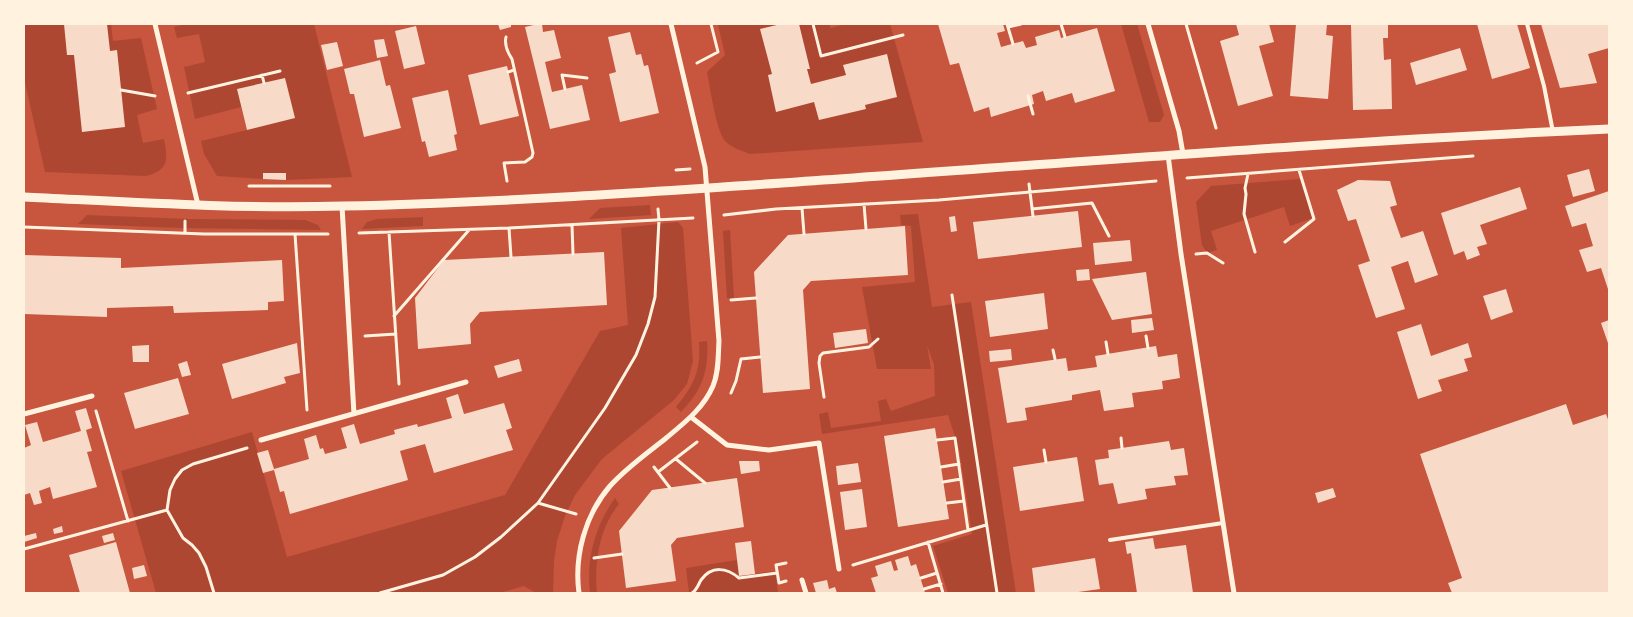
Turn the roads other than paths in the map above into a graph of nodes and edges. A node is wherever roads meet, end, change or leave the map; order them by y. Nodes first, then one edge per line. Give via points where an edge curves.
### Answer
1 (155, 24) edge
2 (671, 24) edge
3 (1148, 24) edge
4 (1527, 24) edge
5 (1609, 129) edge
6 (1553, 132) junction
7 (1183, 154) junction
8 (1168, 155) junction
9 (707, 188) junction
10 (24, 197) edge
11 (198, 206) junction
12 (342, 206) junction
13 (466, 382) dead end
14 (92, 396) road end
15 (24, 414) edge
16 (354, 414) junction
17 (691, 417) junction
18 (261, 440) road end
19 (1222, 523) junction
20 (1110, 540) dead end
21 (839, 569) road end
22 (802, 580) dead end
23 (579, 593) edge
24 (806, 593) edge
25 (1234, 593) edge

1 - 11 street
2 - 9 street via 705,167
3 - 7 street
4 - 6 lane
5 - 6 street
6 - 7 street
7 - 8 street
8 - 9 street
8 - 19 street
9 - 12 street
9 - 17 street via 718,366 705,402
10 - 11 street
11 - 12 street
12 - 16 street
13 - 16 street
14 - 15 street
16 - 18 street
17 - 21 street via 728,445 769,450 820,443
17 - 23 street via 644,455 596,505 584,535 579,560
19 - 20 lane
19 - 25 street
22 - 24 street

